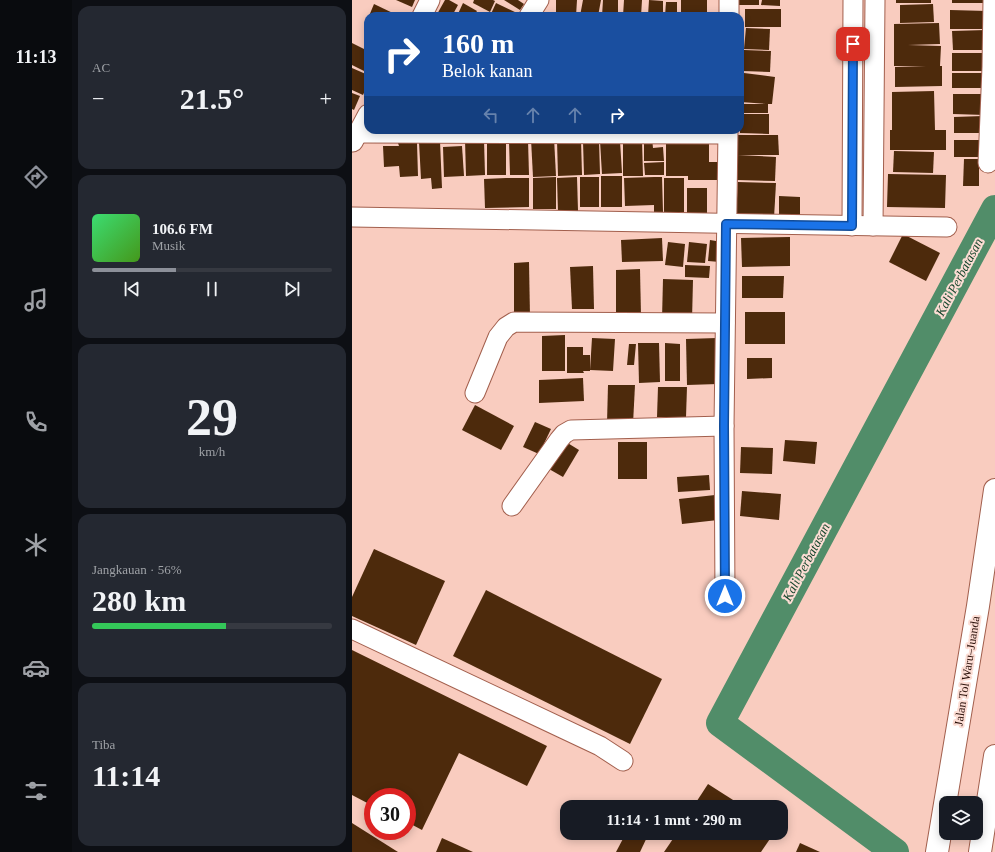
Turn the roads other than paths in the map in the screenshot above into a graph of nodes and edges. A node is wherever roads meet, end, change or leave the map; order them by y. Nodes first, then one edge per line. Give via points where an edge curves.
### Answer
1 (430, 0) edge
2 (538, 0) edge
3 (729, 0) edge
4 (853, 0) edge
5 (876, 0) edge
6 (993, 0) edge
7 (424, 12) edge
8 (531, 12) edge
9 (729, 12) edge
10 (993, 70) edge
11 (364, 121) edge
12 (604, 134) edge
13 (728, 134) edge
14 (355, 138) edge
15 (988, 163) dead end
16 (852, 177) junction
17 (874, 178) junction
18 (352, 217) edge
19 (726, 224) junction
20 (852, 226) junction
21 (873, 226) junction
22 (947, 227) dead end
23 (725, 323) junction
24 (476, 393) dead end
25 (724, 426) junction
26 (995, 490) edge
27 (512, 506) dead end
28 (725, 596) dead end
29 (352, 628) edge
30 (995, 756) edge
31 (623, 761) dead end
32 (937, 852) edge
33 (980, 852) edge

1 - 7 street
2 - 8 street
3 - 9 street
4 - 16 street
5 - 17 street
6 - 10 street
10 - 15 street
11 - 14 street
12 - 14 street
13 - 19 street
16 - 17 street
16 - 20 street
17 - 21 street
18 - 19 street
19 - 20 street
19 - 23 street
20 - 21 street
21 - 22 street
23 - 24 street via 514,322 498,337
23 - 25 street
25 - 27 street via 571,430 559,440
25 - 28 street
26 - 32 highway, Jalan Tol Waru–Juanda
29 - 31 street via 600,746
30 - 33 highway

